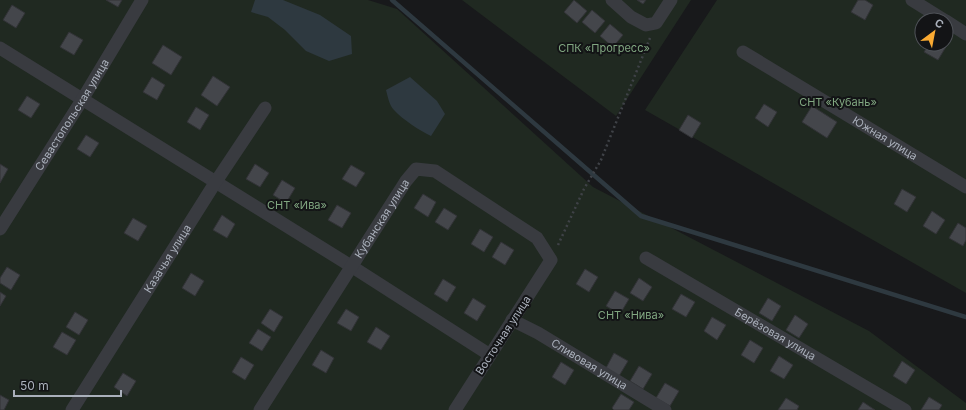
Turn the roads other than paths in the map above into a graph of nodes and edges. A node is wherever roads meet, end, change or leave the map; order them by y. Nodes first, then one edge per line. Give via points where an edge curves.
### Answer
1 (142, 0) edge
2 (612, 0) edge
3 (671, 0) edge
4 (912, 0) edge
5 (932, 12) edge
6 (954, 26) edge
7 (966, 34) edge
8 (0, 48) edge
9 (743, 52) dead end
10 (82, 100) junction
11 (265, 108) dead end
12 (215, 183) junction
13 (966, 187) edge
14 (0, 229) edge
15 (646, 258) dead end
16 (551, 260) joint
17 (351, 266) junction
18 (512, 320) junction
19 (490, 355) junction
20 (72, 410) edge
21 (260, 410) edge
22 (455, 410) edge
23 (665, 410) edge
24 (905, 410) edge

1 - 10 street, Севастопольская улица
2 - 3 street via 646,26 656,23
4 - 5 street
6 - 7 street
8 - 10 street
9 - 13 street, Южная улица
10 - 12 street
10 - 14 street, Севастопольская улица
11 - 12 street, Казачья улица
12 - 17 street
12 - 20 street, Казачья улица
15 - 24 street, Берёзовая улица
16 - 17 street, Кубанская улица via 537,238 435,171 416,169
16 - 18 street, Восточная улица
17 - 19 street
17 - 21 street, Кубанская улица
18 - 19 street, Восточная улица
18 - 23 street, Сливовая улица
19 - 22 street, Восточная улица

